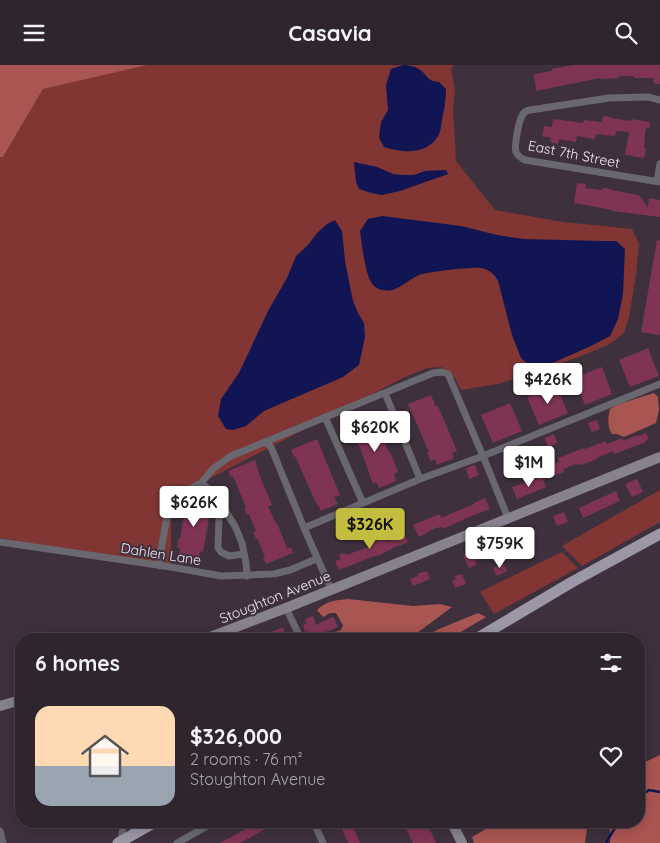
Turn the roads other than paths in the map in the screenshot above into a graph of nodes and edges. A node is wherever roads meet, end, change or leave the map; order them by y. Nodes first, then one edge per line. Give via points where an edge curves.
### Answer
1 (660, 100) edge
2 (660, 164) edge
3 (659, 181) edge
4 (660, 384) edge
5 (386, 393) junction
6 (325, 417) junction
7 (266, 442) junction
8 (483, 456) junction
9 (660, 457) edge
10 (420, 479) junction
11 (201, 483) junction
12 (363, 503) junction
13 (224, 510) junction
14 (508, 518) junction
15 (304, 528) junction
16 (660, 533) edge
17 (0, 542) edge
18 (244, 554) junction
19 (316, 559) junction
20 (160, 566) junction
21 (247, 576) junction
22 (330, 589) junction
23 (286, 608) junction
24 (221, 633) edge
25 (298, 633) edge
26 (486, 633) edge
27 (15, 701) edge
28 (0, 706) edge
29 (123, 828) edge
30 (145, 828) edge
31 (207, 828) edge
32 (316, 828) edge
33 (454, 828) edge
34 (0, 831) edge
35 (191, 840) edge
36 (120, 842) edge
37 (3, 843) edge
38 (177, 843) edge
39 (323, 843) edge
40 (462, 843) edge

1 - 3 street, East 7th Street via 648,97 609,98 530,110 520,119 516,147 517,153 525,160
2 - 3 street, East 7th Street
4 - 8 street
5 - 6 street
5 - 8 street via 433,373 448,374
5 - 10 street
6 - 7 street
6 - 12 street
7 - 11 street via 231,456
7 - 15 street via 271,447
8 - 10 street
8 - 14 street
9 - 14 street, Stoughton Avenue
10 - 12 street
11 - 13 street via 213,492
11 - 20 street via 171,502
12 - 15 street
13 - 18 street via 235,526
13 - 18 street via 219,517 218,548 229,556
14 - 22 street, Stoughton Avenue
15 - 19 street
16 - 26 main road
17 - 20 street, Dahlen Lane
18 - 21 street
19 - 21 street, Dahlen Lane via 274,574
19 - 22 street
20 - 21 street, Dahlen Lane via 221,576
22 - 23 street, Stoughton Avenue
23 - 24 street, Stoughton Avenue
23 - 25 street
27 - 28 street
29 - 36 street
30 - 36 main road
31 - 35 street
32 - 39 street
33 - 40 street
34 - 37 street
35 - 38 street

